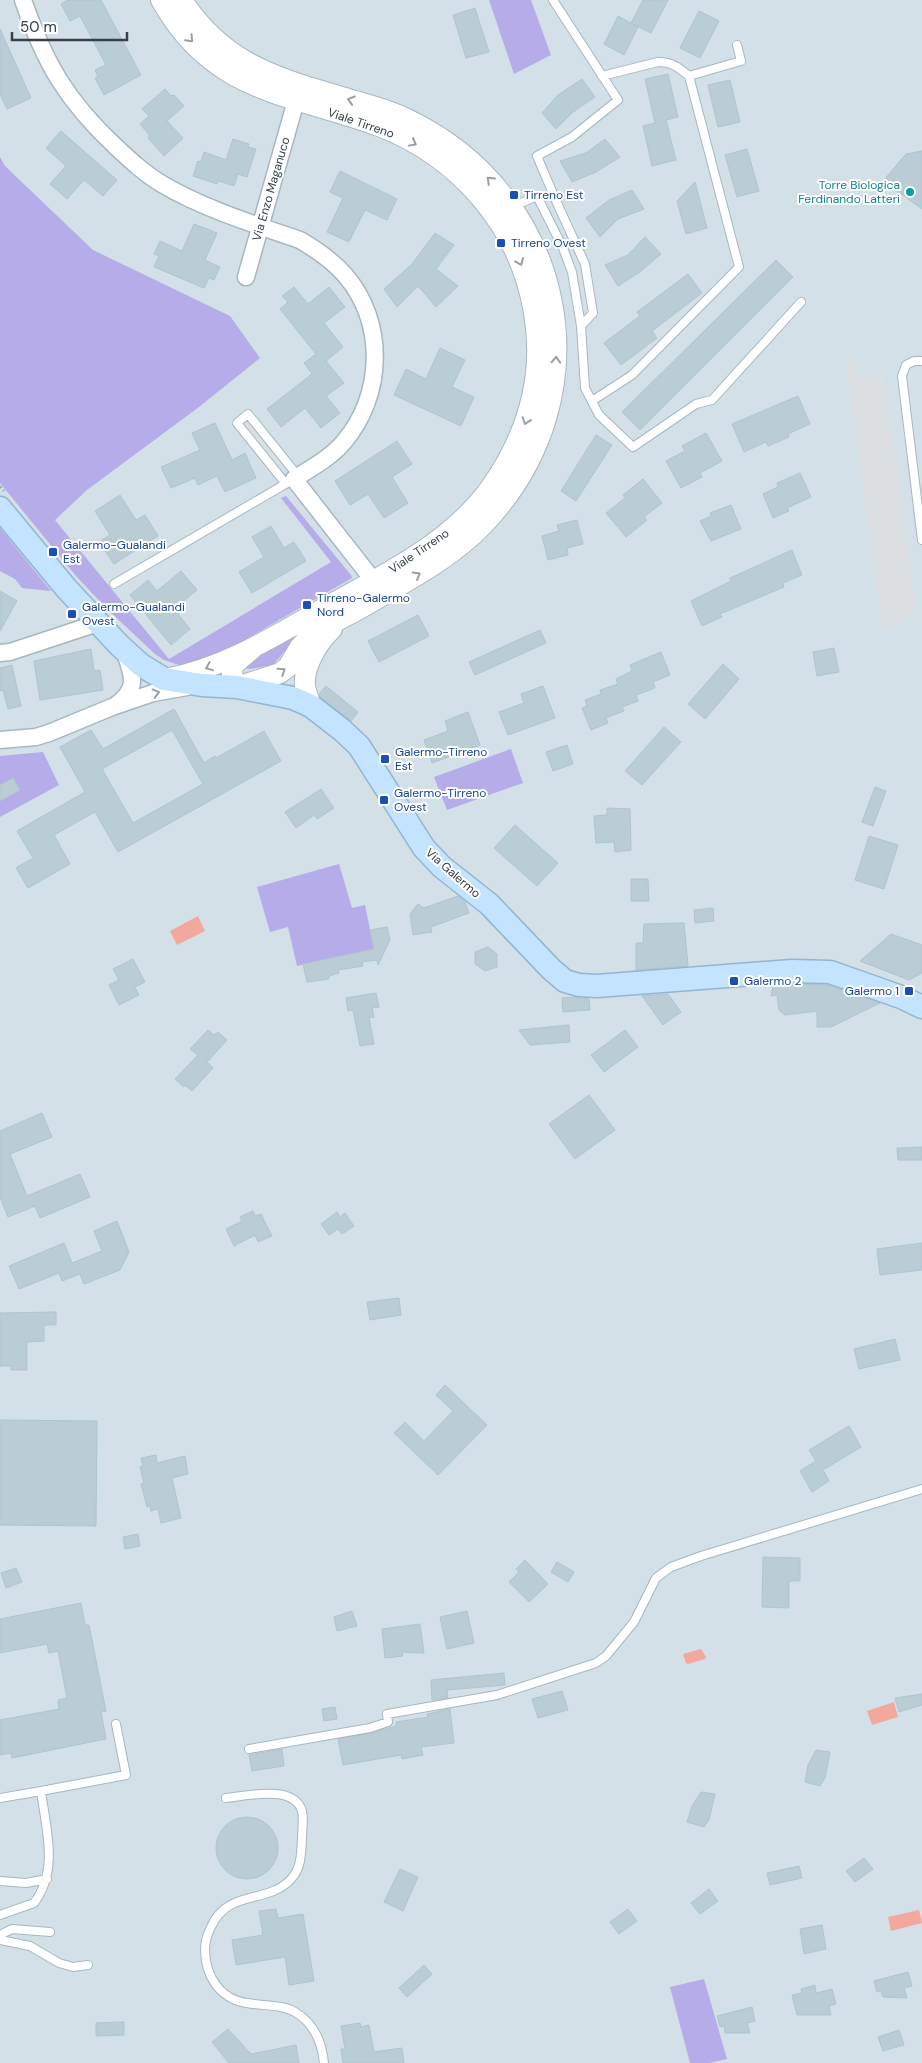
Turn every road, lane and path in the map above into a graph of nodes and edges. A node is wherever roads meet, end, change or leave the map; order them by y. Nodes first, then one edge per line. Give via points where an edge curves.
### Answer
1 (23, 0) edge
2 (161, 0) edge
3 (182, 0) edge
4 (552, 0) edge
5 (737, 45) dead end
6 (602, 76) junction
7 (689, 76) junction
8 (298, 93) junction
9 (512, 207) junction
10 (260, 225) junction
11 (246, 278) dead end
12 (801, 302) dead end
13 (581, 326) junction
14 (922, 361) edge
15 (592, 401) junction
16 (293, 480) junction
17 (0, 486) edge
18 (3, 501) edge
19 (922, 540) edge
20 (114, 584) dead end
21 (378, 588) junction
22 (344, 617) junction
23 (98, 623) junction
24 (252, 649) junction
25 (124, 650) junction
26 (0, 653) edge
27 (164, 679) junction
28 (202, 685) junction
29 (237, 687) junction
30 (311, 706) junction
31 (112, 707) junction
32 (0, 740) edge
33 (921, 1003) edge
34 (922, 1489) edge
35 (116, 1724) dead end
36 (250, 1749) dead end
37 (41, 1791) junction
38 (0, 1798) edge
39 (226, 1798) dead end
40 (47, 1879) junction
41 (0, 1881) edge
42 (0, 1915) edge
43 (50, 1932) dead end
44 (0, 1935) edge
45 (0, 1940) edge
46 (88, 1965) dead end
47 (324, 2063) edge

1 - 10 street via 57,78 96,128 162,184
2 -> 8 street, Viale Tirreno via 188,37 214,63 248,84
3 - 8 street, Viale Tirreno via 205,30 235,55
4 - 6 lane
5 - 7 lane via 741,61
6 - 7 lane via 658,62 675,65
6 - 13 lane via 618,100 572,137 538,156 585,264 593,314
7 - 15 lane via 739,267 632,375
9 -> 8 street, Viale Tirreno via 497,187 466,158 419,126 387,111
8 - 10 street, Via Enzo Maganuco
8 -> 21 street, Viale Tirreno via 387,130 430,153 458,174 486,202 510,241 528,282 535,319 536,365 531,404 522,434 502,470 476,505 447,534
9 - 13 lane via 537,196 572,272
21 -> 9 street, Viale Tirreno via 451,554 485,523 524,473 545,426 556,366 552,303 538,255
10 - 11 street, Via Enzo Maganuco
10 - 16 street via 317,250 346,276 366,309 375,347 372,386 358,422 334,452
12 - 15 lane via 712,400 696,404 633,447 599,415
13 - 15 lane via 585,388
14 - 19 lane via 906,365 902,376
16 - 16 lane via 248,414 237,423
16 - 20 lane
16 - 21 street
17 - 18 path
18 - 23 main road, Via Galermo via 66,588
21 - 22 street, Viale Tirreno
21 - 24 street, Viale Tirreno
29 -> 22 street via 280,673 311,635
22 - 30 street via 321,642 308,668 305,690
23 - 25 main road, Via Galermo
23 - 26 street
24 -> 27 street, Viale Tirreno via 198,672
24 - 29 street via 232,665
25 - 27 main road, Via Galermo
25 - 31 street via 132,688
27 - 28 main road, Via Galermo
28 - 29 main road, Via Galermo
31 -> 28 street via 153,694
29 - 30 main road, Via Galermo via 292,698
30 - 33 main road, Via Galermo via 359,746 424,848 488,904 565,981 597,986 792,971 830,972
31 - 32 street via 36,737
34 - 36 lane via 671,1567 656,1578 634,1622 606,1656 596,1663 497,1696 387,1714 388,1722 370,1728
35 - 37 lane via 126,1775
37 - 38 lane
37 - 40 lane via 50,1859
39 - 47 lane via 272,1793 296,1801 303,1817 301,1857 292,1878 281,1887 240,1899 220,1911 208,1933 206,1966 219,1990 231,1998 281,2007 304,2018 317,2036
40 - 41 lane via 26,1883
40 - 42 lane via 34,1903
43 - 44 lane via 12,1930
45 - 46 lane via 30,1946 73,1967

